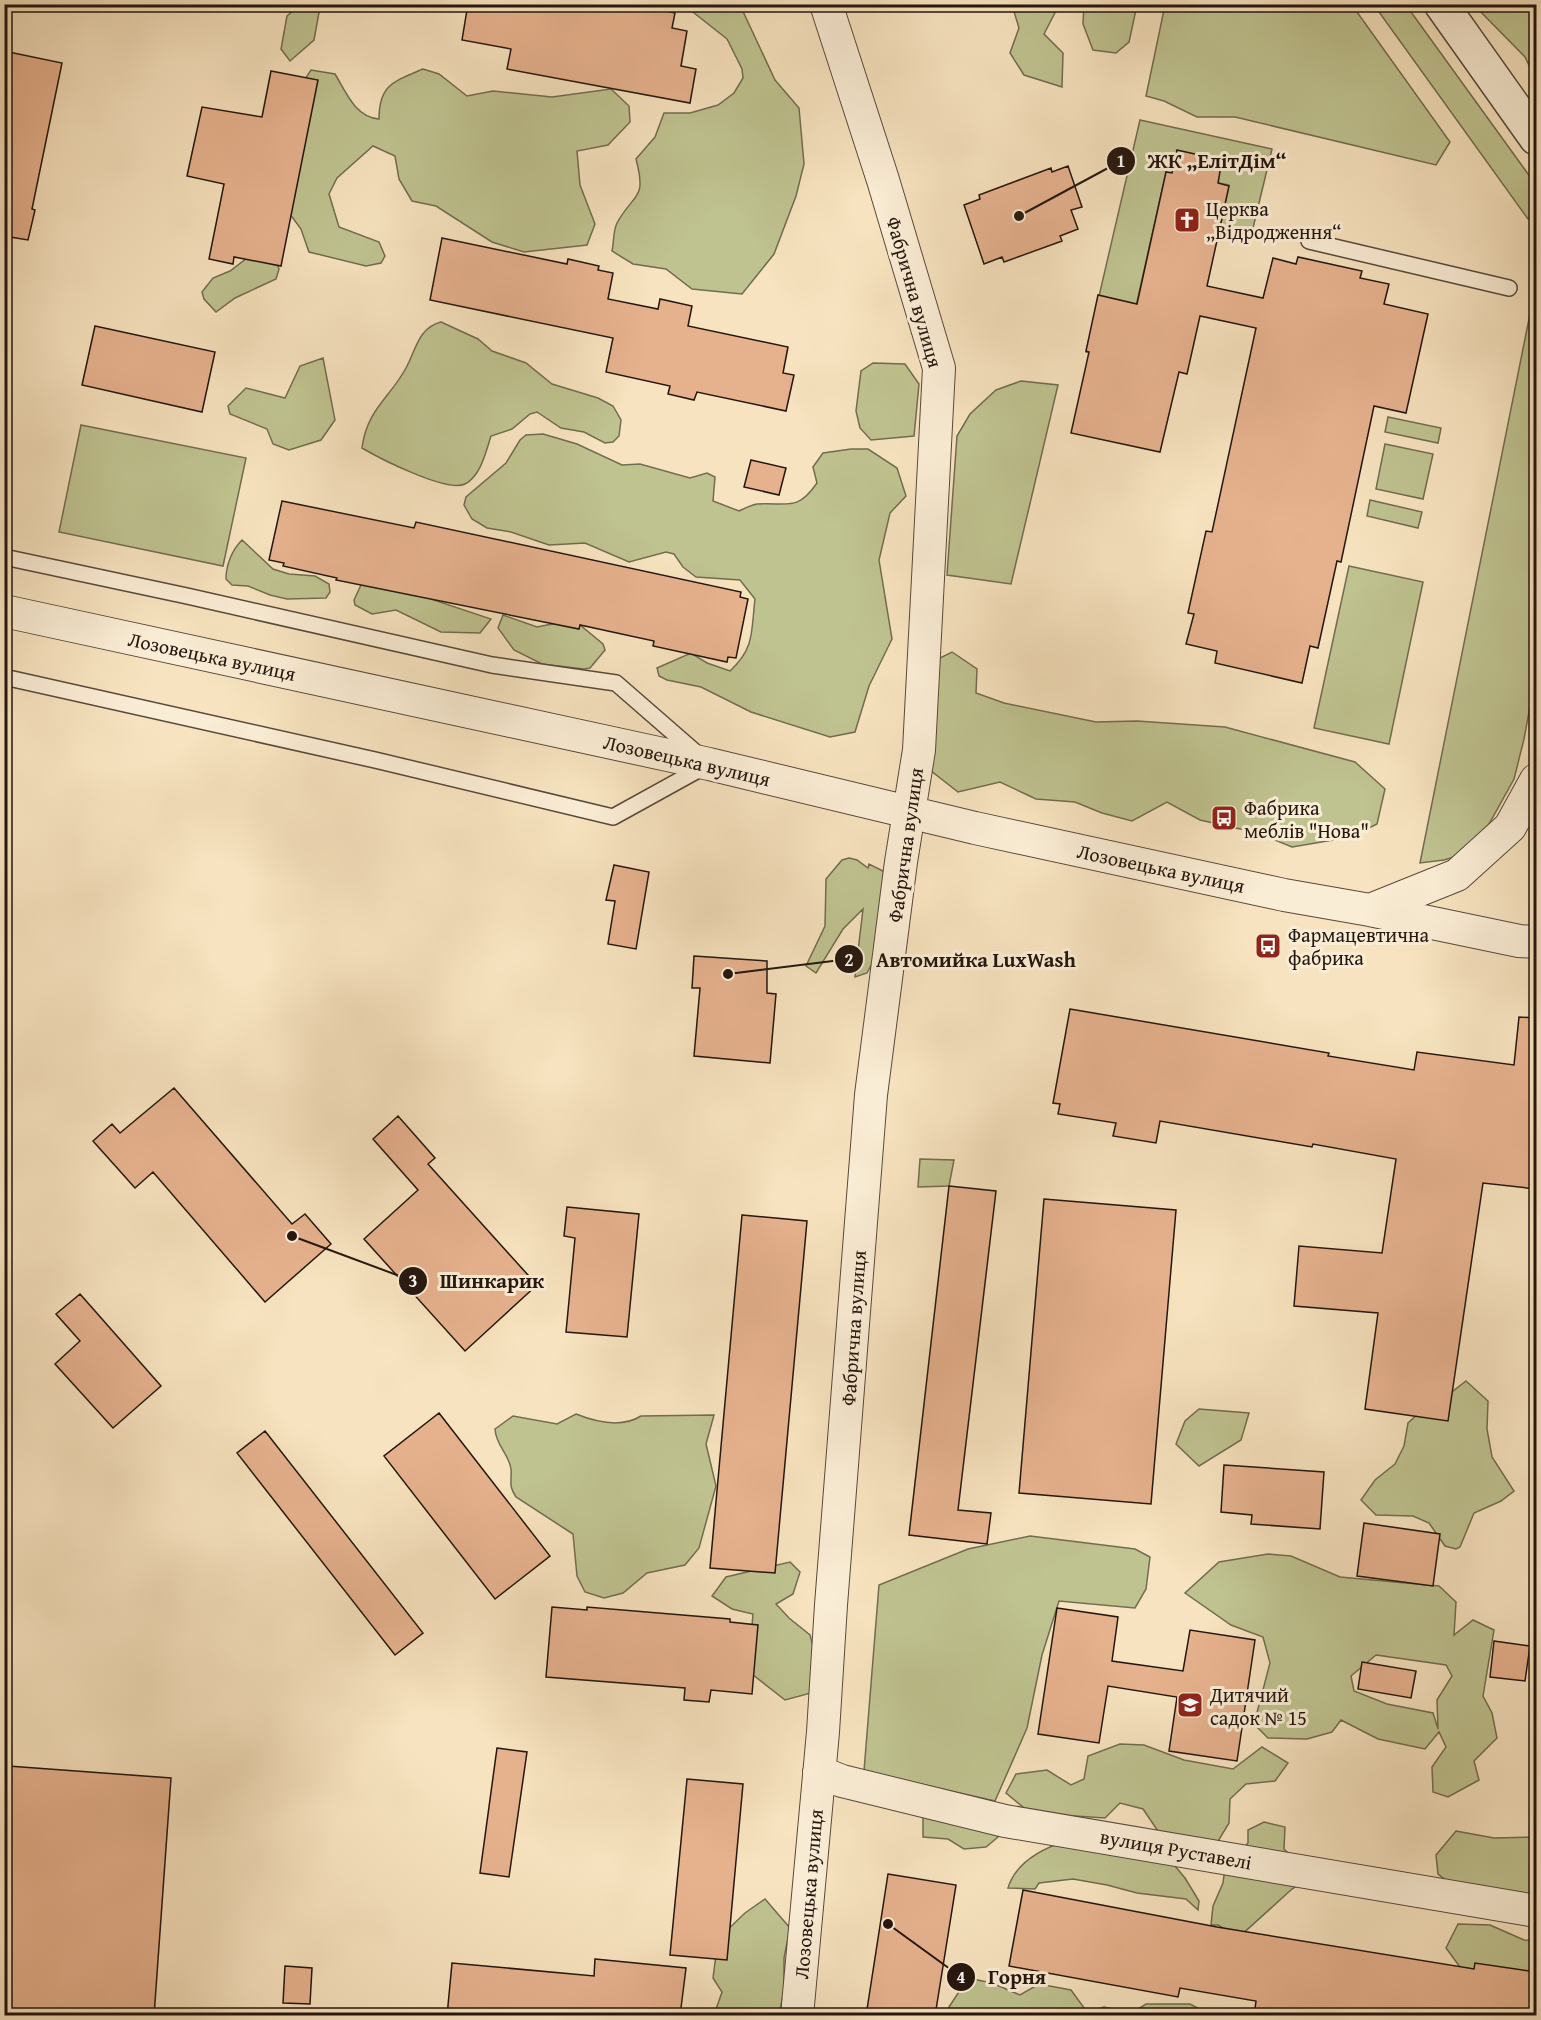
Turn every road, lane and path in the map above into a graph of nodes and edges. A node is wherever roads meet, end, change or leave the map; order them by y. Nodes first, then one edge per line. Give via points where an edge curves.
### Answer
1 (826, 4) edge
2 (1441, 4) edge
3 (1536, 138) edge
4 (1309, 241) dead end
5 (1509, 288) dead end
6 (4, 557) edge
7 (4, 611) edge
8 (4, 677) edge
9 (709, 764) junction
10 (1536, 780) edge
11 (910, 812) junction
12 (1370, 910) junction
13 (1536, 942) edge
14 (819, 1772) junction
15 (1536, 1911) edge
16 (797, 2016) edge

1 - 11 street, Фабрична вулиця via 939,368 919,750
2 - 3 street
4 - 5 lane
6 - 9 lane via 492,665 616,683
7 - 9 street, Лозовецька вулиця
8 - 9 lane via 613,817
9 - 11 street, Лозовецька вулиця
10 - 12 street via 1510,827 1457,875
11 - 12 street, Лозовецька вулиця via 1284,895
11 - 14 street, Фабрична вулиця via 871,1095
12 - 13 street, Лозовецька вулиця
14 - 15 street, вулиця Руставелі via 1005,1821
14 - 16 street, Лозовецька вулиця

